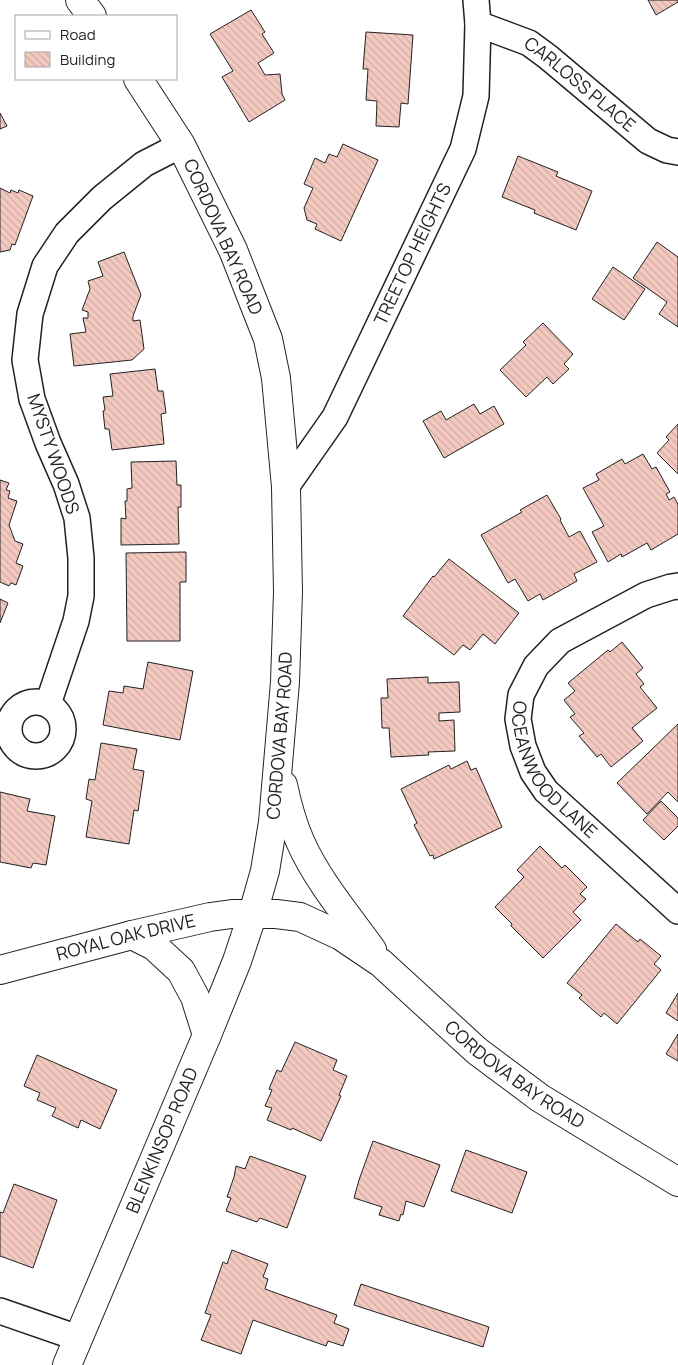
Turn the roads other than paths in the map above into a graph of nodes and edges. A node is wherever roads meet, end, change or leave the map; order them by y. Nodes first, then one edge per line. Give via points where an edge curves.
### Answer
1 (80, 0) edge
2 (476, 0) edge
3 (91, 15) edge
4 (478, 24) junction
5 (139, 80) edge
6 (181, 144) junction
7 (678, 152) edge
8 (286, 487) junction
9 (678, 586) edge
10 (48, 704) dead end
11 (278, 767) junction
12 (678, 911) edge
13 (254, 914) junction
14 (132, 935) junction
15 (381, 963) junction
16 (0, 970) edge
17 (207, 1035) junction
18 (678, 1182) edge
19 (0, 1311) edge
20 (78, 1338) junction
21 (67, 1365) edge

1 - 3 main road
2 - 4 street, TREETOP HEIGHTS
4 - 7 street, CARLOSS PLACE via 529,44 648,141
4 - 8 street, TREETOP HEIGHTS via 476,96 463,148 335,417
5 - 6 main road, CORDOVA BAY ROAD
6 - 8 main road, CORDOVA BAY ROAD via 233,250 268,339 276,378
6 - 10 street, MYSTY WOODS via 144,164 102,198 67,233 45,266 30,314 25,360 32,399 77,518 81,558 82,596
8 - 11 main road, CORDOVA BAY ROAD via 288,592
9 - 12 street, OCEANWOOD LANE via 646,595 560,641 536,666 521,695 518,719 523,746 533,772 546,791
11 - 13 main road, CORDOVA BAY ROAD via 273,822
11 - 15 main road via 300,842 322,882
13 - 14 main road, ROYAL OAK DRIVE via 210,917
13 - 15 main road, CORDOVA BAY ROAD via 300,917 341,936
13 - 17 main road, BLENKINSOP ROAD
14 - 16 main road, ROYAL OAK DRIVE
14 - 17 main road via 154,946 181,971 196,997
15 - 18 main road, CORDOVA BAY ROAD via 477,1051 540,1098
17 - 20 main road, BLENKINSOP ROAD
19 - 20 street
20 - 21 main road, BLENKINSOP ROAD

